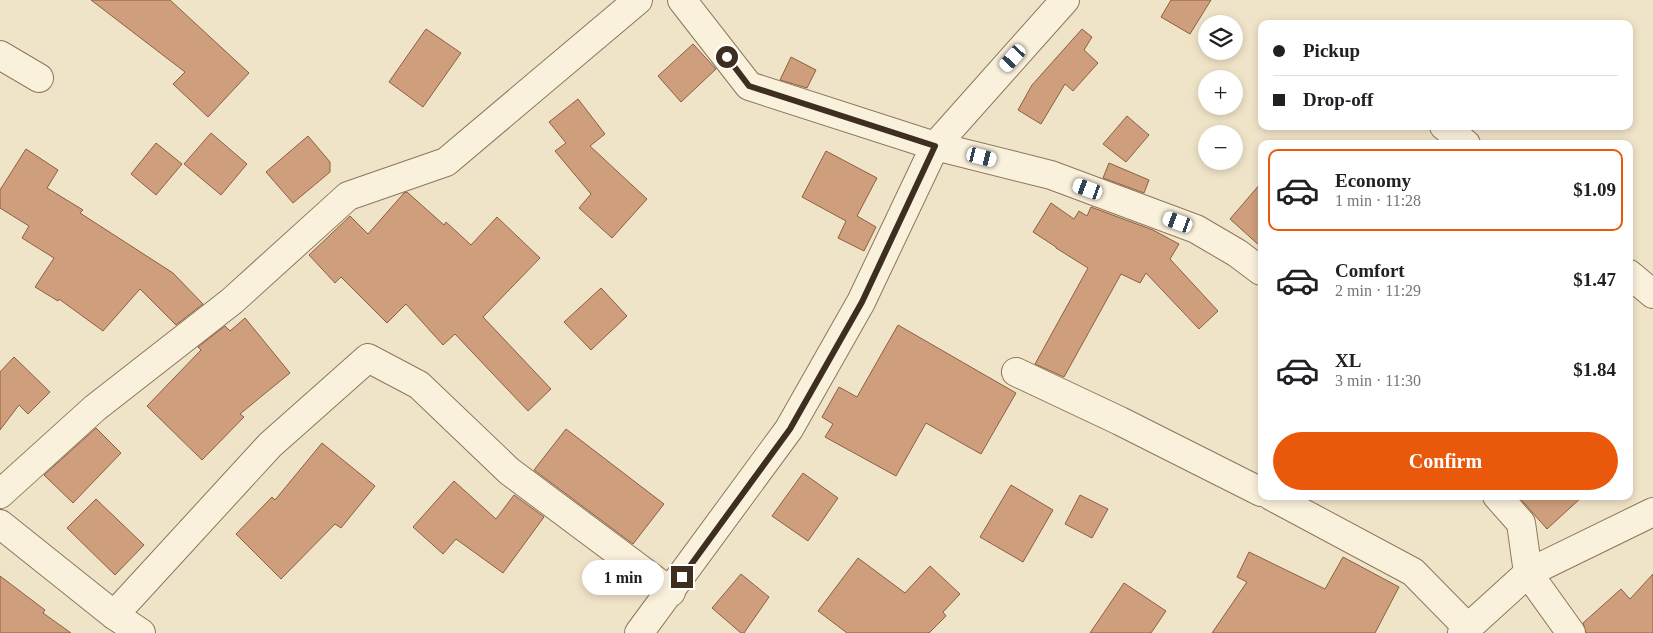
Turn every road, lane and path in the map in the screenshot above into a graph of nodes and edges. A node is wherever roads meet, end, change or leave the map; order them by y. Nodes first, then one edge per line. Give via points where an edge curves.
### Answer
1 (638, 0) edge
2 (682, 0) edge
3 (1065, 0) edge
4 (0, 55) edge
5 (39, 78) dead end
6 (1449, 130) edge
7 (1461, 140) edge
8 (935, 146) junction
9 (1258, 269) edge
10 (1633, 277) edge
11 (1653, 294) edge
12 (1016, 372) dead end
13 (1258, 490) edge
14 (0, 494) edge
15 (1278, 500) edge
16 (1501, 500) edge
17 (1653, 512) edge
18 (0, 524) edge
19 (1528, 572) junction
20 (671, 592) junction
21 (114, 615) junction
22 (1465, 630) edge
23 (141, 633) edge
24 (639, 633) edge
25 (1571, 633) edge

1 - 14 street via 446,162 348,196 232,301 95,408
2 - 8 street via 749,86
3 - 8 street
4 - 5 street
6 - 7 street
8 - 9 street via 1051,175 1196,229
8 - 20 street via 862,302 790,429
10 - 11 street
12 - 13 street
15 - 22 street via 1413,572
16 - 19 street via 1521,523
17 - 19 street
18 - 21 street
19 - 22 street
19 - 25 street
20 - 21 street via 509,471 419,385 368,358 270,445
20 - 24 street
21 - 23 street

